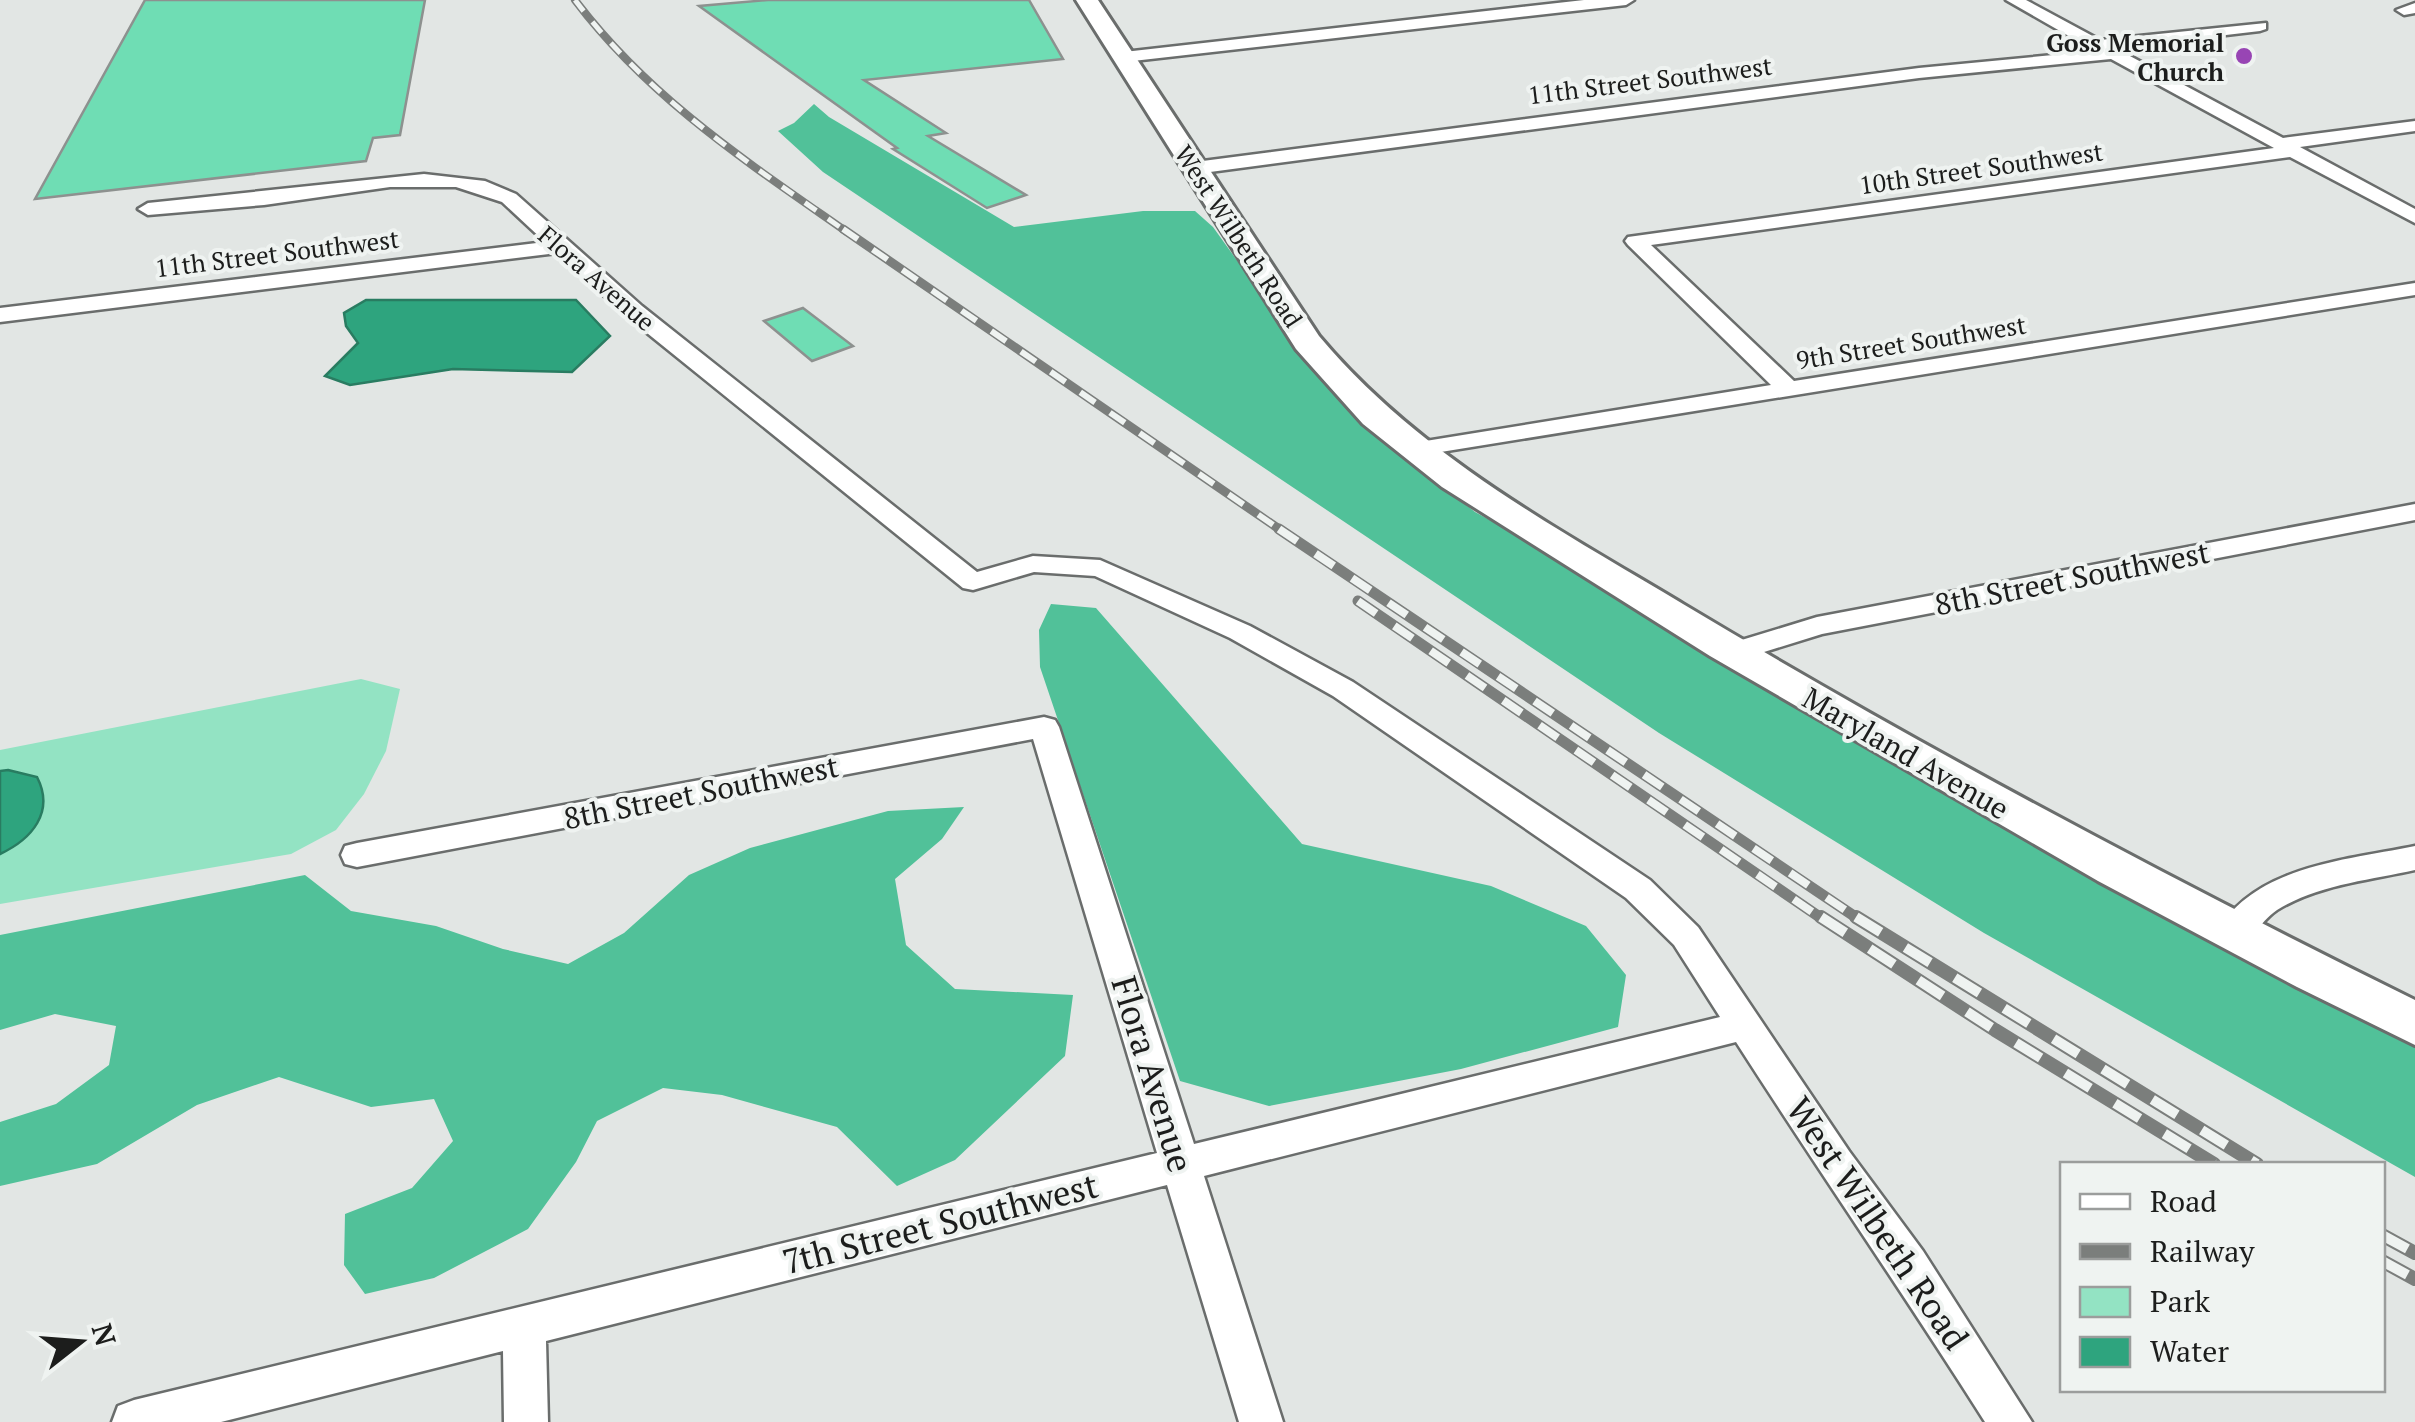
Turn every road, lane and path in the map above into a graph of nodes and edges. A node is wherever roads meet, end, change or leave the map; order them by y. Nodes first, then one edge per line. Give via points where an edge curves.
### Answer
1 (1087, 0) edge
2 (1626, 0) edge
3 (2014, 0) edge
4 (2260, 26) dead end
5 (2106, 50) junction
6 (1124, 57) junction
7 (2415, 126) edge
8 (2287, 147) junction
9 (1195, 168) junction
10 (148, 209) dead end
11 (2415, 217) edge
12 (560, 246) junction
13 (2415, 289) edge
14 (0, 315) edge
15 (1790, 389) junction
16 (1416, 449) junction
17 (2415, 512) edge
18 (974, 582) joint
19 (1732, 653) junction
20 (1044, 727) joint
21 (357, 855) dead end
22 (2415, 858) edge
23 (2233, 934) junction
24 (2415, 1024) edge
25 (1746, 1025) junction
26 (1182, 1163) junction
27 (524, 1327) junction
28 (134, 1422) edge
29 (526, 1422) edge
30 (1260, 1422) edge
31 (2010, 1422) edge

1 - 6 main road, West Wilbeth Road
2 - 6 street
3 - 5 street
4 - 5 street, 11th Street Southwest
5 - 8 street
5 - 9 street, 11th Street Southwest
6 - 9 main road, West Wilbeth Road
7 - 8 street, 10th Street Southwest
8 - 11 street
8 - 15 street, 10th Street Southwest via 1635,241
9 - 16 main road, West Wilbeth Road via 1331,374 1380,424
10 - 12 street, Flora Avenue via 461,182 509,198
12 - 14 street, 11th Street Southwest
12 - 18 street, Flora Avenue
13 - 15 street, 9th Street Southwest
15 - 16 street, 9th Street Southwest
16 - 19 main road, Maryland Avenue
17 - 19 street, 8th Street Southwest via 1817,626
18 - 25 street, West Wilbeth Road via 1033,564 1100,568 1344,689 1638,890 1686,936
19 - 23 main road, Maryland Avenue
20 - 21 street, 8th Street Southwest
20 - 26 street, Flora Avenue
22 - 23 street via 2283,890 2256,905
23 - 24 main road, Maryland Avenue
25 - 26 street, 7th Street Southwest
25 - 31 street, West Wilbeth Road
26 - 27 street, 7th Street Southwest
26 - 30 street, Flora Avenue
27 - 28 street, 7th Street Southwest
27 - 29 street

